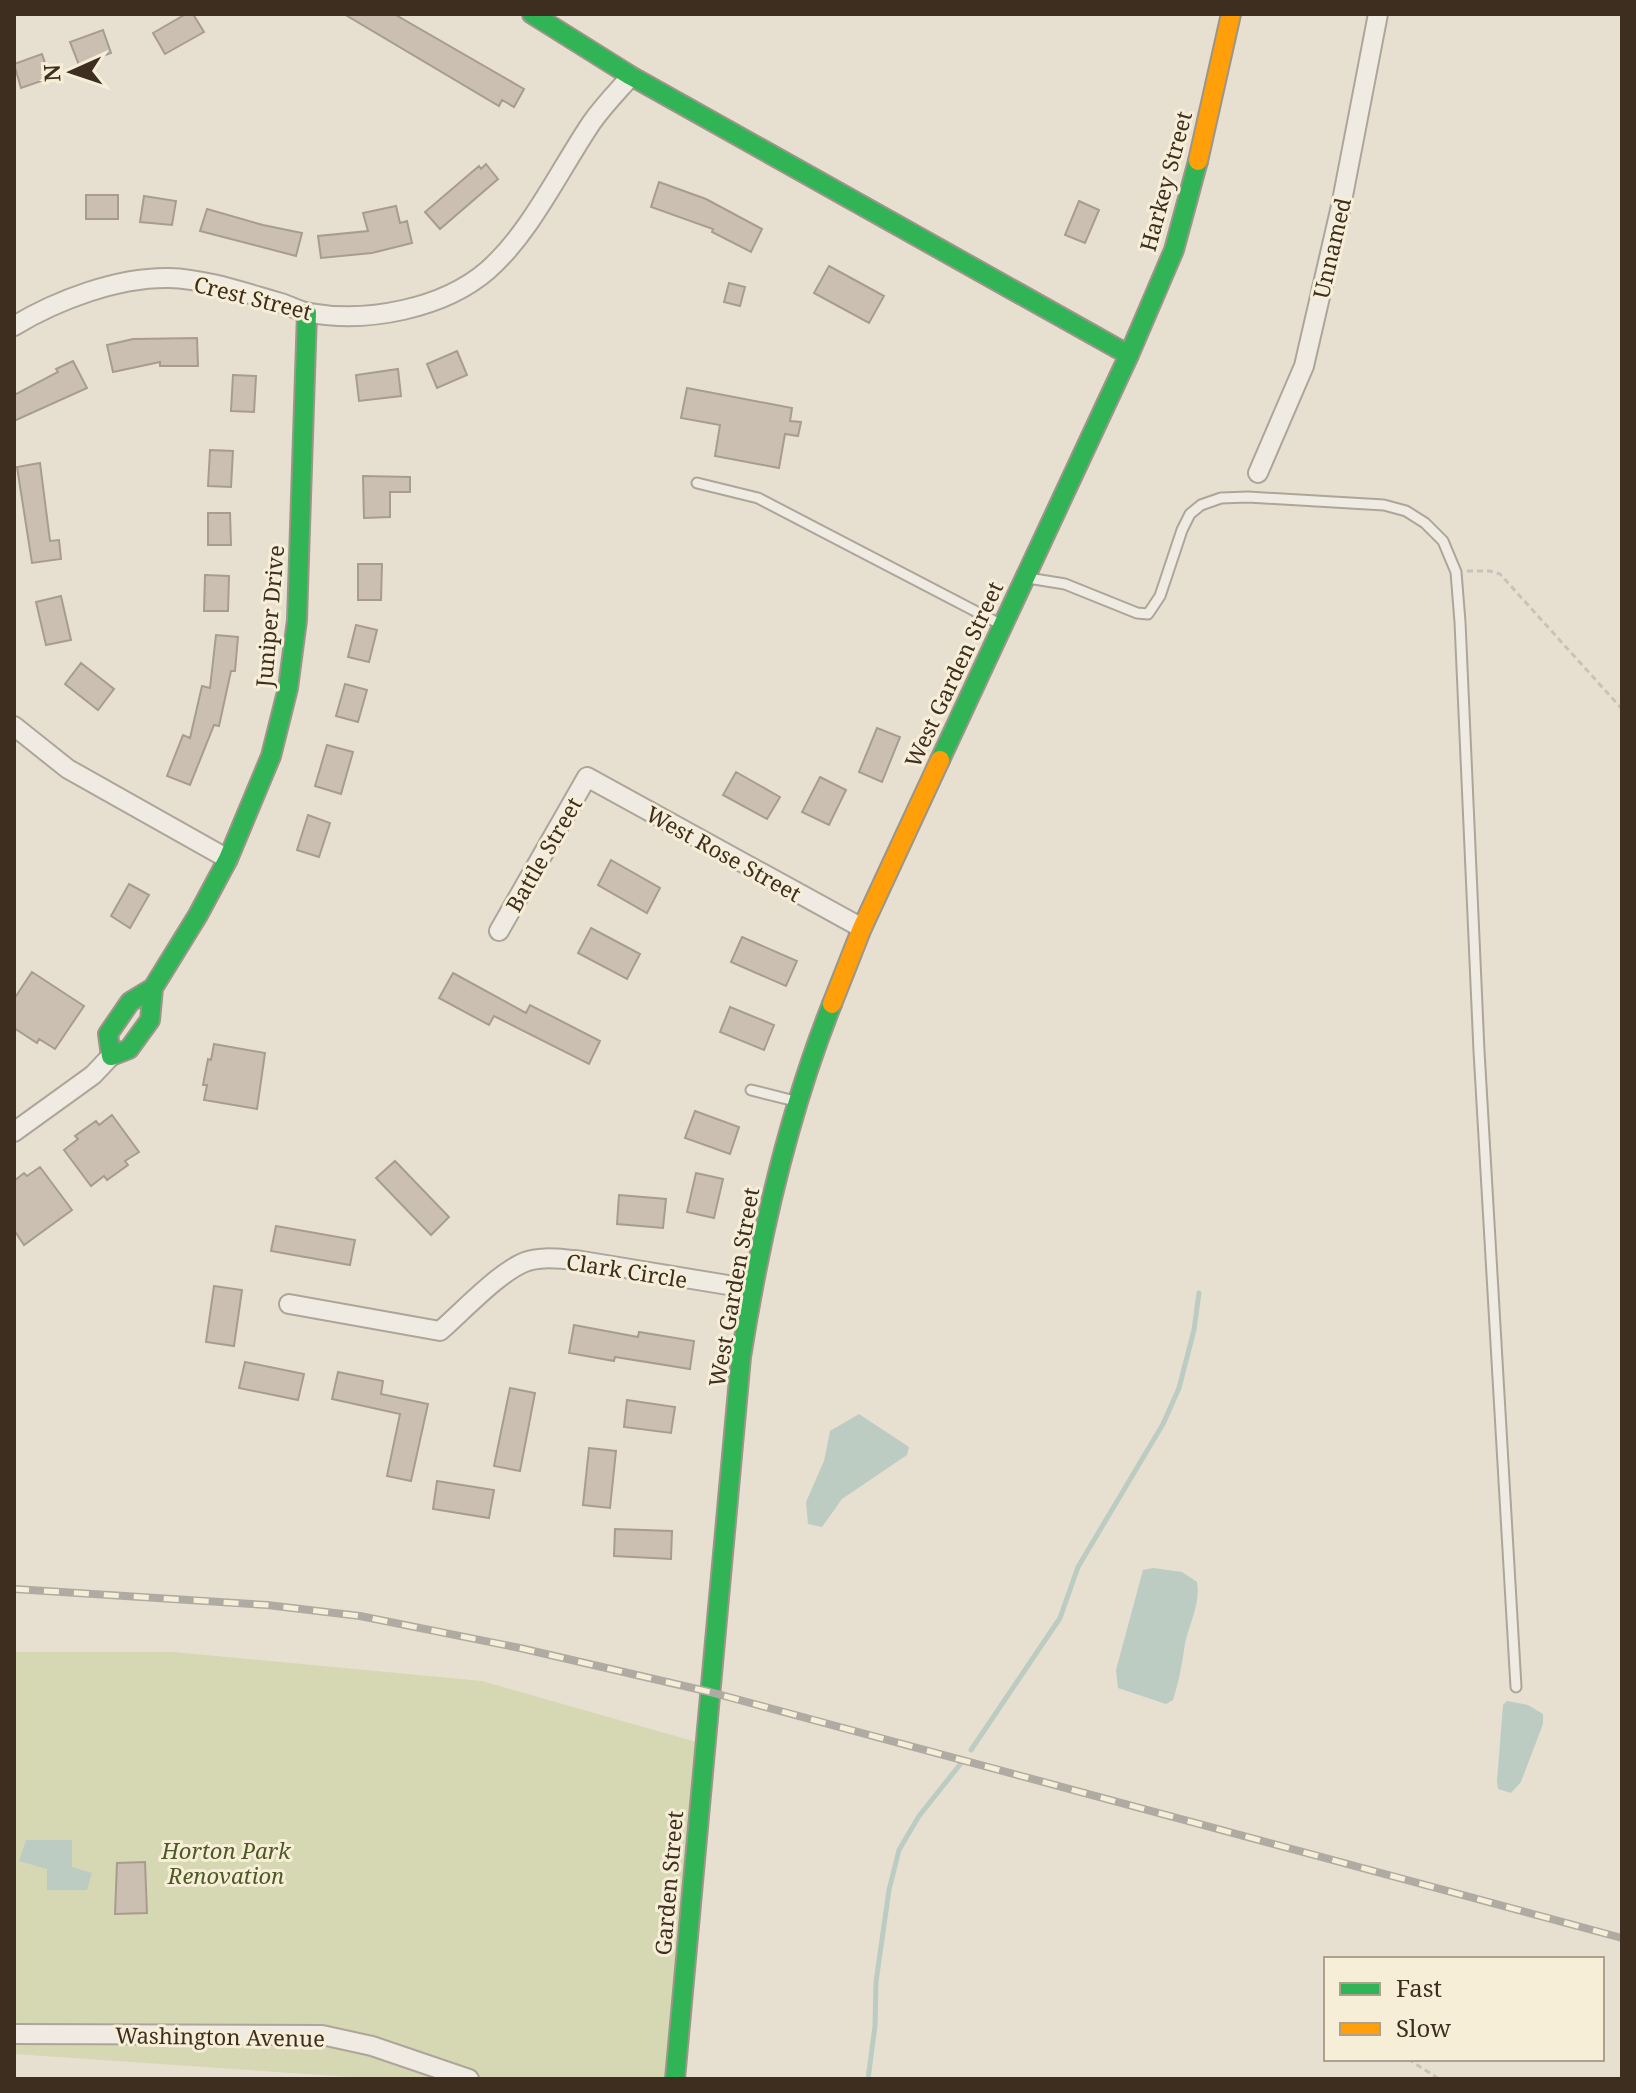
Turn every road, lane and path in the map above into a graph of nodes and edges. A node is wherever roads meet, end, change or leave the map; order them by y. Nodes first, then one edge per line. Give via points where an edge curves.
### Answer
1 (1231, 14) edge
2 (1378, 14) edge
3 (535, 15) edge
4 (631, 76) junction
5 (307, 313) junction
6 (14, 326) edge
7 (1129, 355) junction
8 (1258, 473) dead end
9 (697, 483) dead end
10 (1456, 572) junction
11 (1025, 578) junction
12 (1003, 625) junction
13 (1622, 709) edge
14 (14, 726) edge
15 (587, 777) joint
16 (228, 859) junction
17 (862, 928) junction
18 (499, 931) dead end
19 (153, 988) junction
20 (111, 1056) junction
21 (751, 1090) dead end
22 (798, 1102) junction
23 (14, 1132) edge
24 (752, 1289) junction
25 (289, 1304) dead end
26 (1516, 1687) dead end
27 (710, 1692) joint
28 (14, 2034) edge
29 (1411, 2061) edge
30 (469, 2079) edge
31 (675, 2079) edge
32 (1439, 2079) edge

1 - 7 street, Harkey Street via 1174,250
2 - 8 street, Unnamed via 1304,366
3 - 4 street
4 - 5 street, Crest Street via 593,120 534,216 490,269 441,299 415,308
4 - 7 street
5 - 6 street, Crest Street via 203,283 143,279 115,283
5 - 16 street, Juniper Drive via 297,620 288,688 271,756
7 - 11 street, West Garden Street
9 - 12 lane via 758,498
10 - 11 lane via 1443,541 1406,511 1384,505 1248,497 1221,498 1190,514 1160,596 1148,614 1065,584
10 - 13 path via 1500,574
10 - 26 lane
11 - 12 street, West Garden Street
12 - 17 street, West Garden Street
14 - 16 street via 68,769
15 - 17 street, West Rose Street
15 - 18 street, Battle Street
16 - 19 street, Juniper Drive
17 - 22 street, West Garden Street
19 - 20 street, Juniper Drive via 150,1020 129,1049
19 - 20 street, Juniper Drive via 130,1002 108,1034
20 - 23 street, Juniper Drive
21 - 22 lane
22 - 24 street, West Garden Street
24 - 25 street, Clark Circle via 546,1258 524,1262 506,1274 440,1331
24 - 27 street, West Garden Street via 734,1421
27 - 31 street, Garden Street
28 - 30 street, Washington Avenue via 322,2035
29 - 32 path

